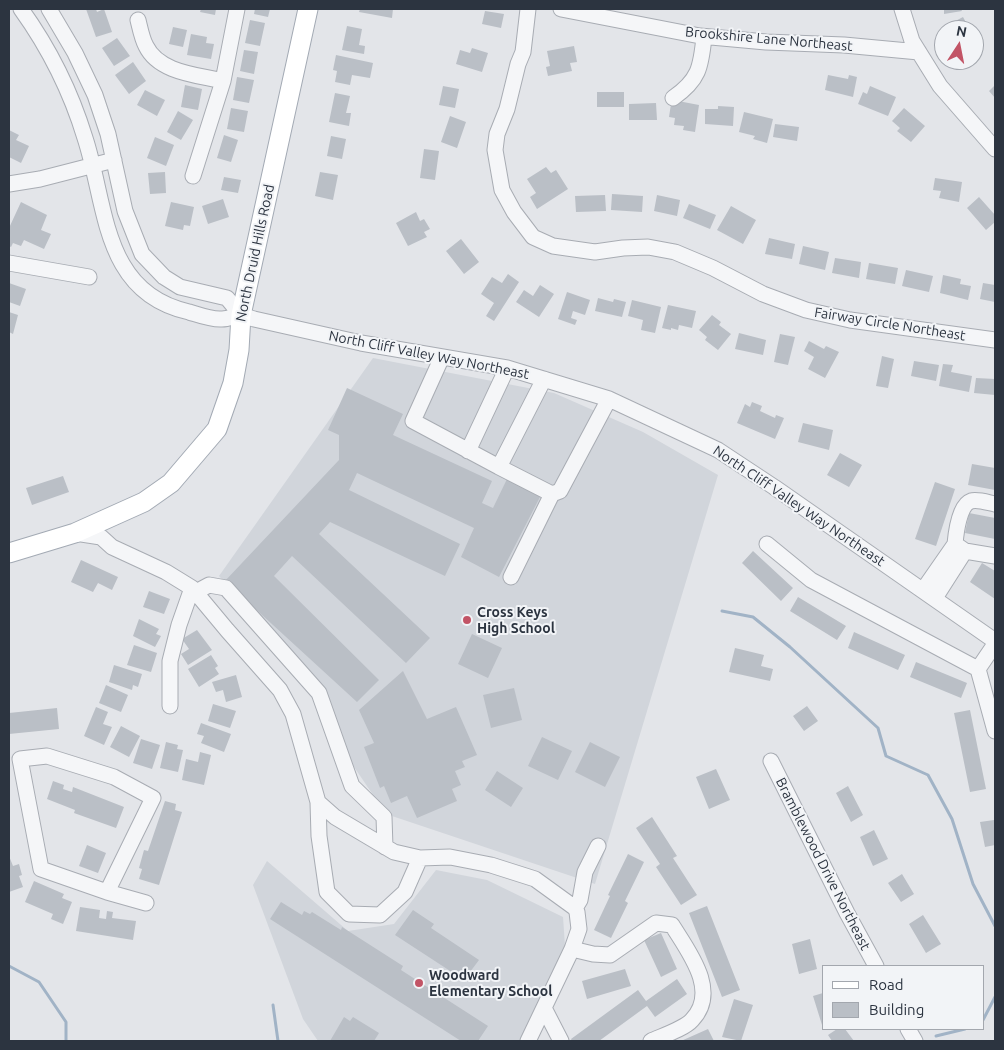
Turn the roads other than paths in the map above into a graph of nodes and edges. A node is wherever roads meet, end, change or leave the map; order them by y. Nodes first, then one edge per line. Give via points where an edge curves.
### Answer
1 (21, 9) edge
2 (49, 9) edge
3 (237, 9) edge
4 (308, 9) edge
5 (528, 9) edge
6 (562, 9) edge
7 (902, 9) edge
8 (138, 20) dead end
9 (704, 37) junction
10 (918, 52) junction
11 (223, 81) junction
12 (673, 98) dead end
13 (995, 149) edge
14 (114, 160) junction
15 (93, 166) junction
16 (192, 176) dead end
17 (9, 184) edge
18 (9, 263) edge
19 (89, 277) dead end
20 (241, 315) junction
21 (995, 340) edge
22 (442, 356) junction
23 (507, 368) junction
24 (544, 379) junction
25 (609, 399) junction
26 (468, 451) junction
27 (499, 467) junction
28 (552, 494) junction
29 (995, 504) edge
30 (75, 533) junction
31 (767, 544) dead end
32 (960, 547) junction
33 (9, 553) edge
34 (995, 556) edge
35 (511, 577) dead end
36 (194, 590) junction
37 (929, 594) junction
38 (995, 642) edge
39 (978, 669) junction
40 (170, 706) dead end
41 (995, 731) edge
42 (14, 759) edge
43 (771, 761) dead end
44 (318, 802) junction
45 (598, 846) dead end
46 (385, 847) junction
47 (420, 858) junction
48 (107, 892) junction
49 (146, 903) dead end
50 (575, 908) junction
51 (572, 949) junction
52 (875, 965) edge
53 (544, 1008) junction
54 (909, 1030) edge
55 (528, 1041) edge
56 (561, 1041) edge
57 (651, 1041) edge
58 (915, 1041) edge

1 - 15 street via 36,29 74,103
2 - 14 street via 94,95
3 - 11 street
4 - 20 main road, North Druid Hills Road
5 - 21 street, Fairway Circle Northeast via 523,52 495,150 502,190 533,237 553,246 594,252 648,247 675,252 763,294 806,310 850,320
6 - 9 street, Brookshire Lane Northeast
7 - 10 street
8 - 11 street via 146,47 157,60 168,67
9 - 10 street, Brookshire Lane Northeast
9 - 12 street via 697,73 688,88
10 - 13 street via 940,86
11 - 16 street
14 - 15 street
14 - 20 street via 126,211 142,254 164,277 180,287 227,298
15 - 17 street
15 - 20 street via 114,248 122,266 136,282 171,308 221,320
18 - 19 street
20 - 22 street, North Cliff Valley Way Northeast via 361,343
20 - 30 main road, North Druid Hills Road via 234,383 217,428 171,483 144,502
22 - 23 street, North Cliff Valley Way Northeast
22 - 26 street via 413,421
23 - 24 street, North Cliff Valley Way Northeast
23 - 26 street
24 - 25 street, North Cliff Valley Way Northeast
24 - 27 street
25 - 28 street via 560,491
25 - 37 street, North Cliff Valley Way Northeast via 718,450
26 - 27 street
27 - 28 street
28 - 35 street
29 - 32 street via 974,500 965,505 958,521
30 - 33 main road, North Druid Hills Road
30 - 36 street via 101,537 112,547 166,572
31 - 39 street via 811,580
32 - 34 street
32 - 37 street
36 - 40 street via 179,625 170,660
36 - 44 street via 280,690 293,714
36 - 46 street via 209,586 226,588 319,693 352,786 384,817
37 - 38 street, North Cliff Valley Way Northeast
38 - 39 street
39 - 41 street
42 - 48 street via 41,870
42 - 48 street via 48,756 114,777 153,798
43 - 52 street, Bramblewood Drive Northeast
44 - 46 street via 335,817
44 - 47 street via 327,892 349,914 380,915 405,892
45 - 50 street
46 - 47 street
47 - 50 street via 450,857 491,865 534,879
48 - 49 street
50 - 51 street via 579,929
51 - 53 street
51 - 57 street via 610,955 656,923 672,925 697,965 704,988 700,1009 692,1021
53 - 55 street
53 - 56 street
54 - 58 street

